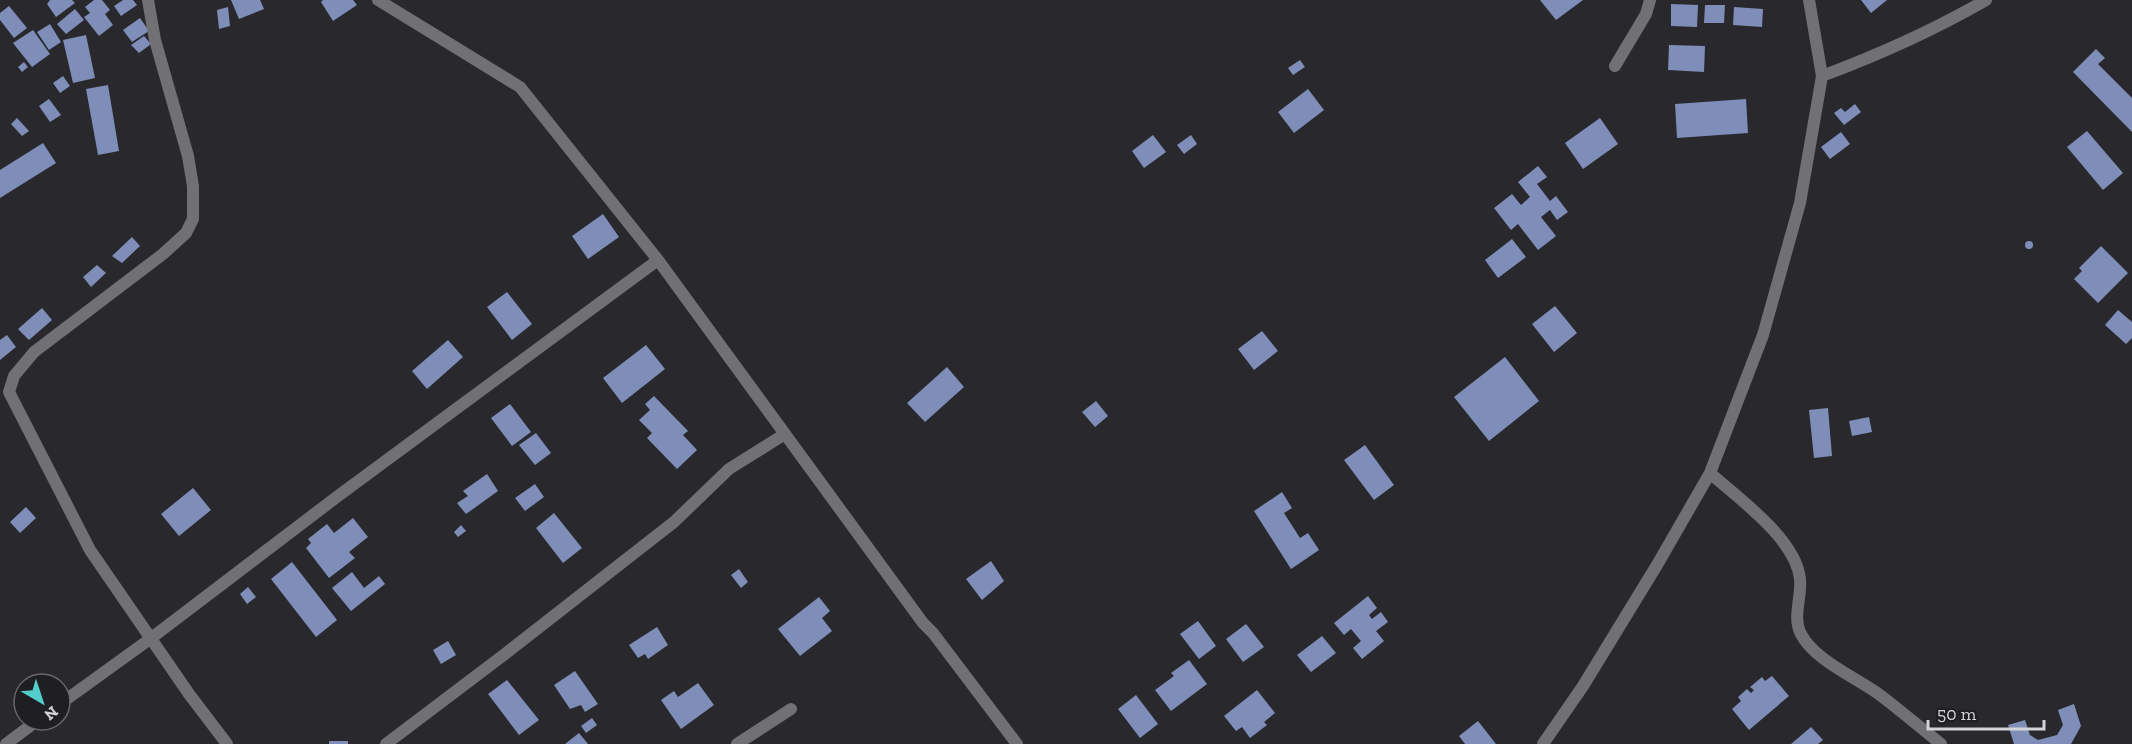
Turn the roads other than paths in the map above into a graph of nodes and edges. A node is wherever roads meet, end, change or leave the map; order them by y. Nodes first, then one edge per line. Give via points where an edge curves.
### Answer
1 (148, 0) edge
2 (378, 0) edge
3 (1650, 0) edge
4 (1809, 0) edge
5 (1986, 0) edge
6 (1615, 66) dead end
7 (1822, 76) junction
8 (658, 260) junction
9 (4, 395) edge
10 (785, 434) junction
11 (1710, 473) junction
12 (150, 639) junction
13 (72, 695) edge
14 (791, 709) dead end
15 (22, 732) edge
16 (6, 744) edge
17 (227, 744) edge
18 (386, 744) edge
19 (737, 744) edge
20 (1017, 744) edge
21 (1543, 744) edge
22 (1941, 744) edge

1 - 9 street via 154,40 188,156 193,219 186,233 163,254 34,352
2 - 8 street via 520,87
3 - 6 street via 1646,14
4 - 7 street
5 - 7 street
7 - 11 street via 1800,203 1766,324
8 - 10 street
8 - 12 street
9 - 12 street via 90,550
10 - 18 street via 729,469 674,522
10 - 20 street
11 - 21 street via 1596,666
11 - 22 street via 1770,527 1795,560 1800,580 1800,633 1814,651
12 - 13 street
12 - 17 street
14 - 19 street
15 - 16 street

